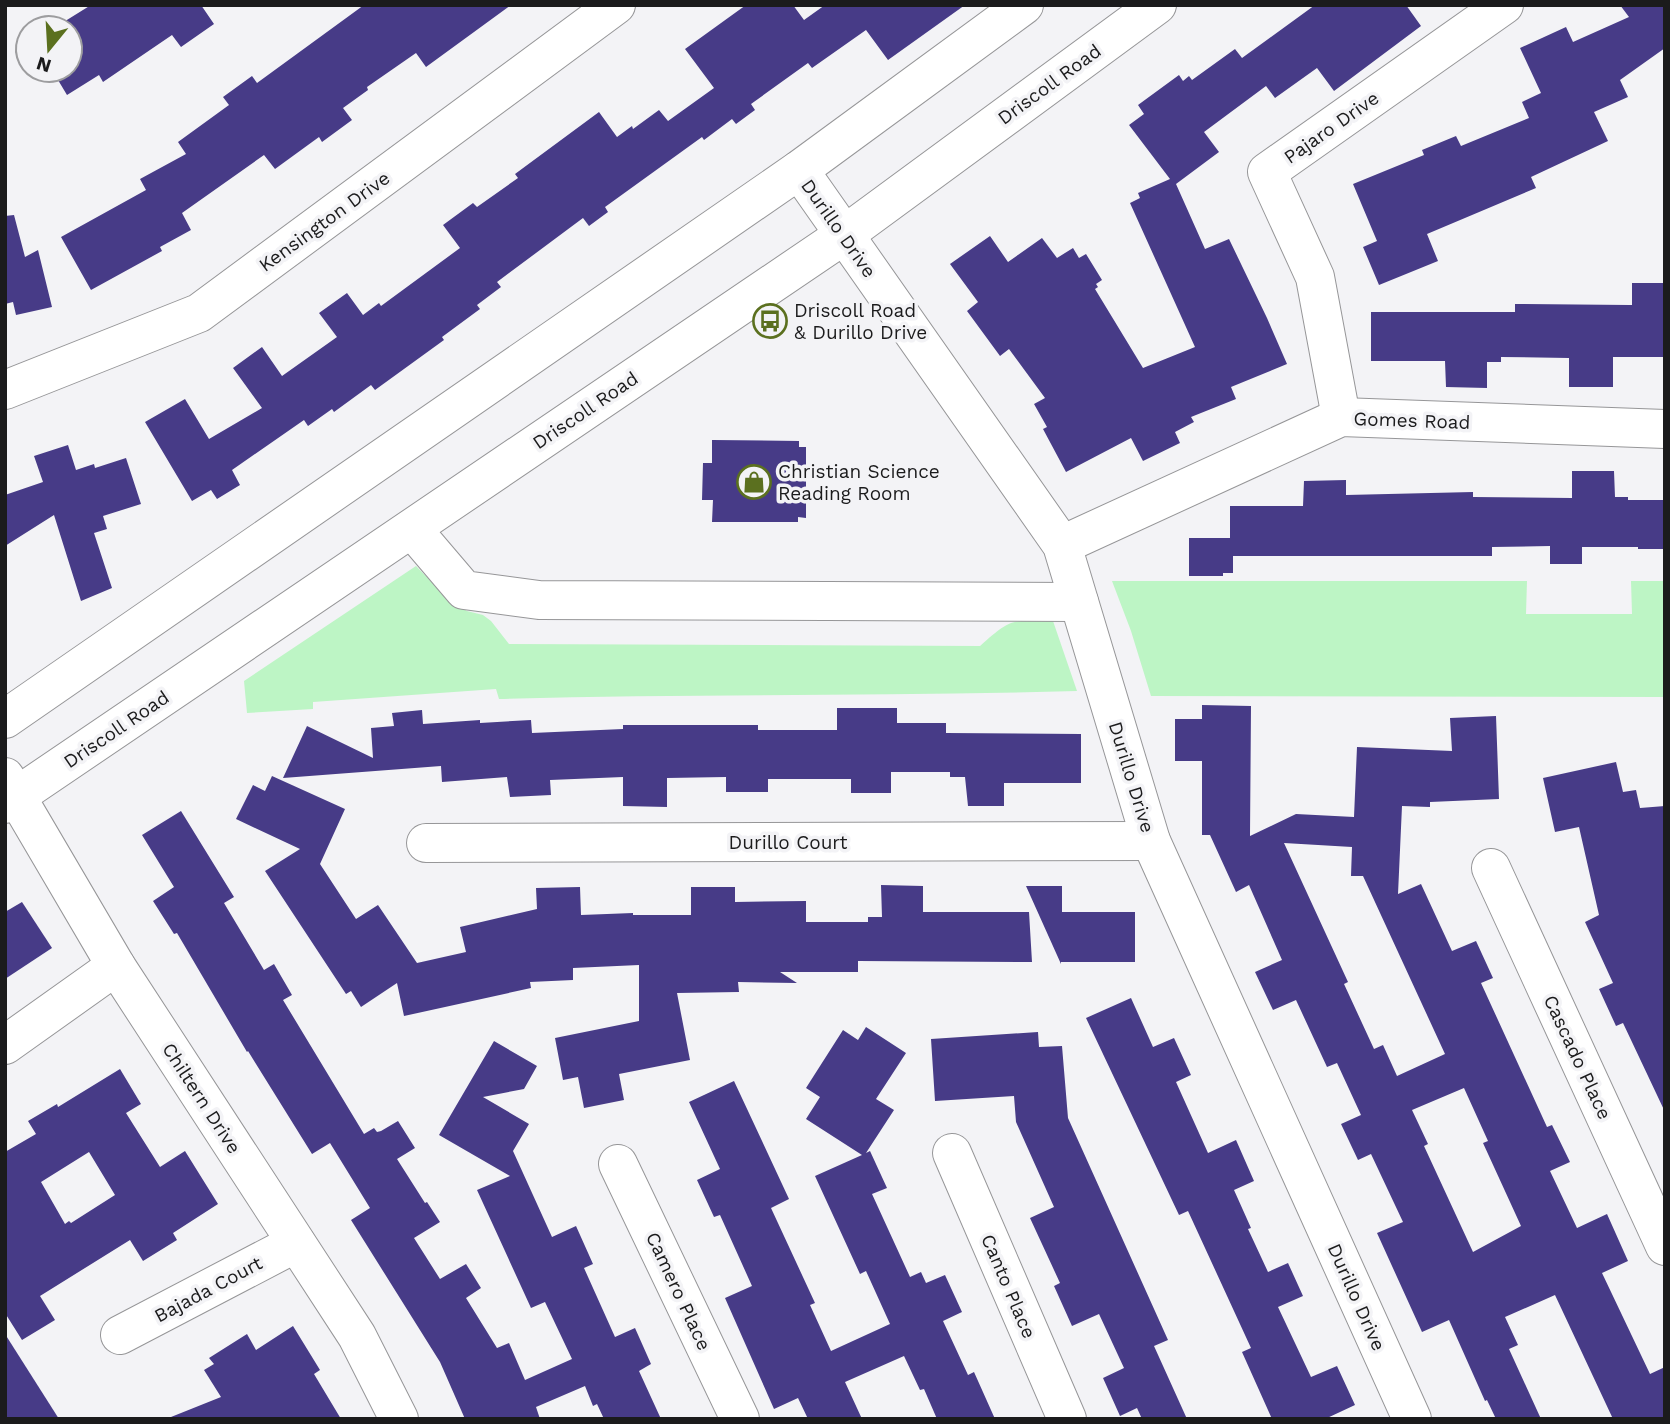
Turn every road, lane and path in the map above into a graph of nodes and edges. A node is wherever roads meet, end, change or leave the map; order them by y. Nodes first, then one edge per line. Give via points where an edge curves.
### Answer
1 (616, 5) edge
2 (1024, 5) edge
3 (1157, 5) edge
4 (1504, 5) edge
5 (799, 170) junction
6 (844, 235) junction
7 (5, 390) edge
8 (1341, 417) junction
9 (1665, 429) edge
10 (412, 528) junction
11 (1062, 545) junction
12 (1079, 602) junction
13 (5, 719) edge
14 (9, 793) edge
15 (1151, 841) junction
16 (426, 843) dead end
17 (1490, 869) dead end
18 (116, 966) junction
19 (5, 1045) edge
20 (952, 1153) dead end
21 (618, 1164) dead end
22 (296, 1243) junction
23 (1665, 1246) edge
24 (120, 1335) dead end
25 (399, 1419) edge
26 (740, 1419) edge
27 (1067, 1419) edge
28 (1412, 1419) edge

1 - 7 street, Kensington Drive via 199,313
2 - 5 street
3 - 6 street, Driscoll Road
4 - 8 street, Pajaro Drive via 1267,172 1315,277
5 - 6 street, Durillo Drive
5 - 13 street
6 - 10 street, Driscoll Road
6 - 11 street, Durillo Drive
8 - 9 street, Gomes Road
8 - 11 street, Gomes Road
10 - 12 street via 464,590 539,600
10 - 14 street, Driscoll Road
11 - 12 street, Durillo Drive
12 - 15 street, Durillo Drive
14 - 18 street, Chiltern Drive
15 - 16 street, Durillo Court
15 - 28 street, Durillo Drive
17 - 23 street, Cascado Place
18 - 19 street
18 - 22 street, Chiltern Drive
20 - 27 street, Canto Place
21 - 26 street, Camero Place
22 - 24 street, Bajada Court
22 - 25 street, Chiltern Drive via 357,1336

